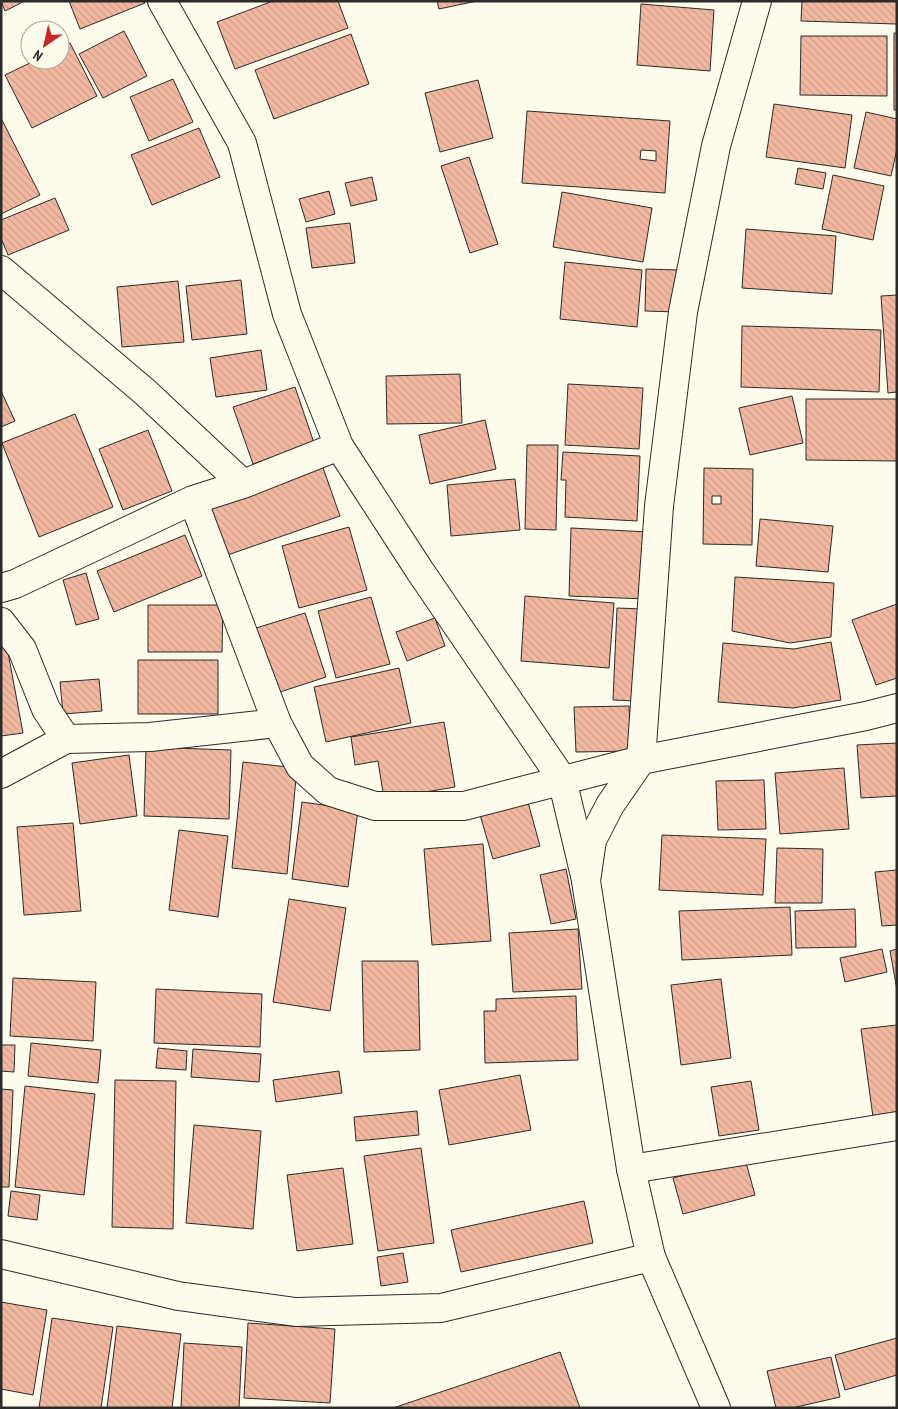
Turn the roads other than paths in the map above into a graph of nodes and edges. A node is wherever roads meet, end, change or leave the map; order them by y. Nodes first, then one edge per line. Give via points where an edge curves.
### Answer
1 (162, 1) edge
2 (757, 1) edge
3 (1, 270) edge
4 (339, 446) junction
5 (243, 484) junction
6 (193, 500) junction
7 (1, 588) edge
8 (1, 622) edge
9 (897, 708) edge
10 (277, 723) junction
11 (66, 739) junction
12 (641, 760) junction
13 (1, 774) edge
14 (562, 779) junction
15 (586, 881) junction
16 (897, 1126) edge
17 (631, 1169) junction
18 (1, 1254) edge
19 (651, 1257) junction
20 (716, 1408) edge

1 - 4 street via 242,143 288,314
2 - 12 street via 716,146 684,312 659,506
3 - 5 street via 145,392
4 - 5 street
4 - 14 street
5 - 6 street
6 - 7 street
6 - 10 street
8 - 11 street via 22,649 46,709
9 - 12 street
10 - 11 street via 150,737
10 - 14 street via 300,766 328,791 375,806 464,806
11 - 13 street
12 - 14 street
12 - 15 street via 610,805 592,840
14 - 15 street
15 - 17 street
16 - 17 street
17 - 19 street
18 - 19 street via 178,1296 296,1312 441,1308
19 - 20 street

